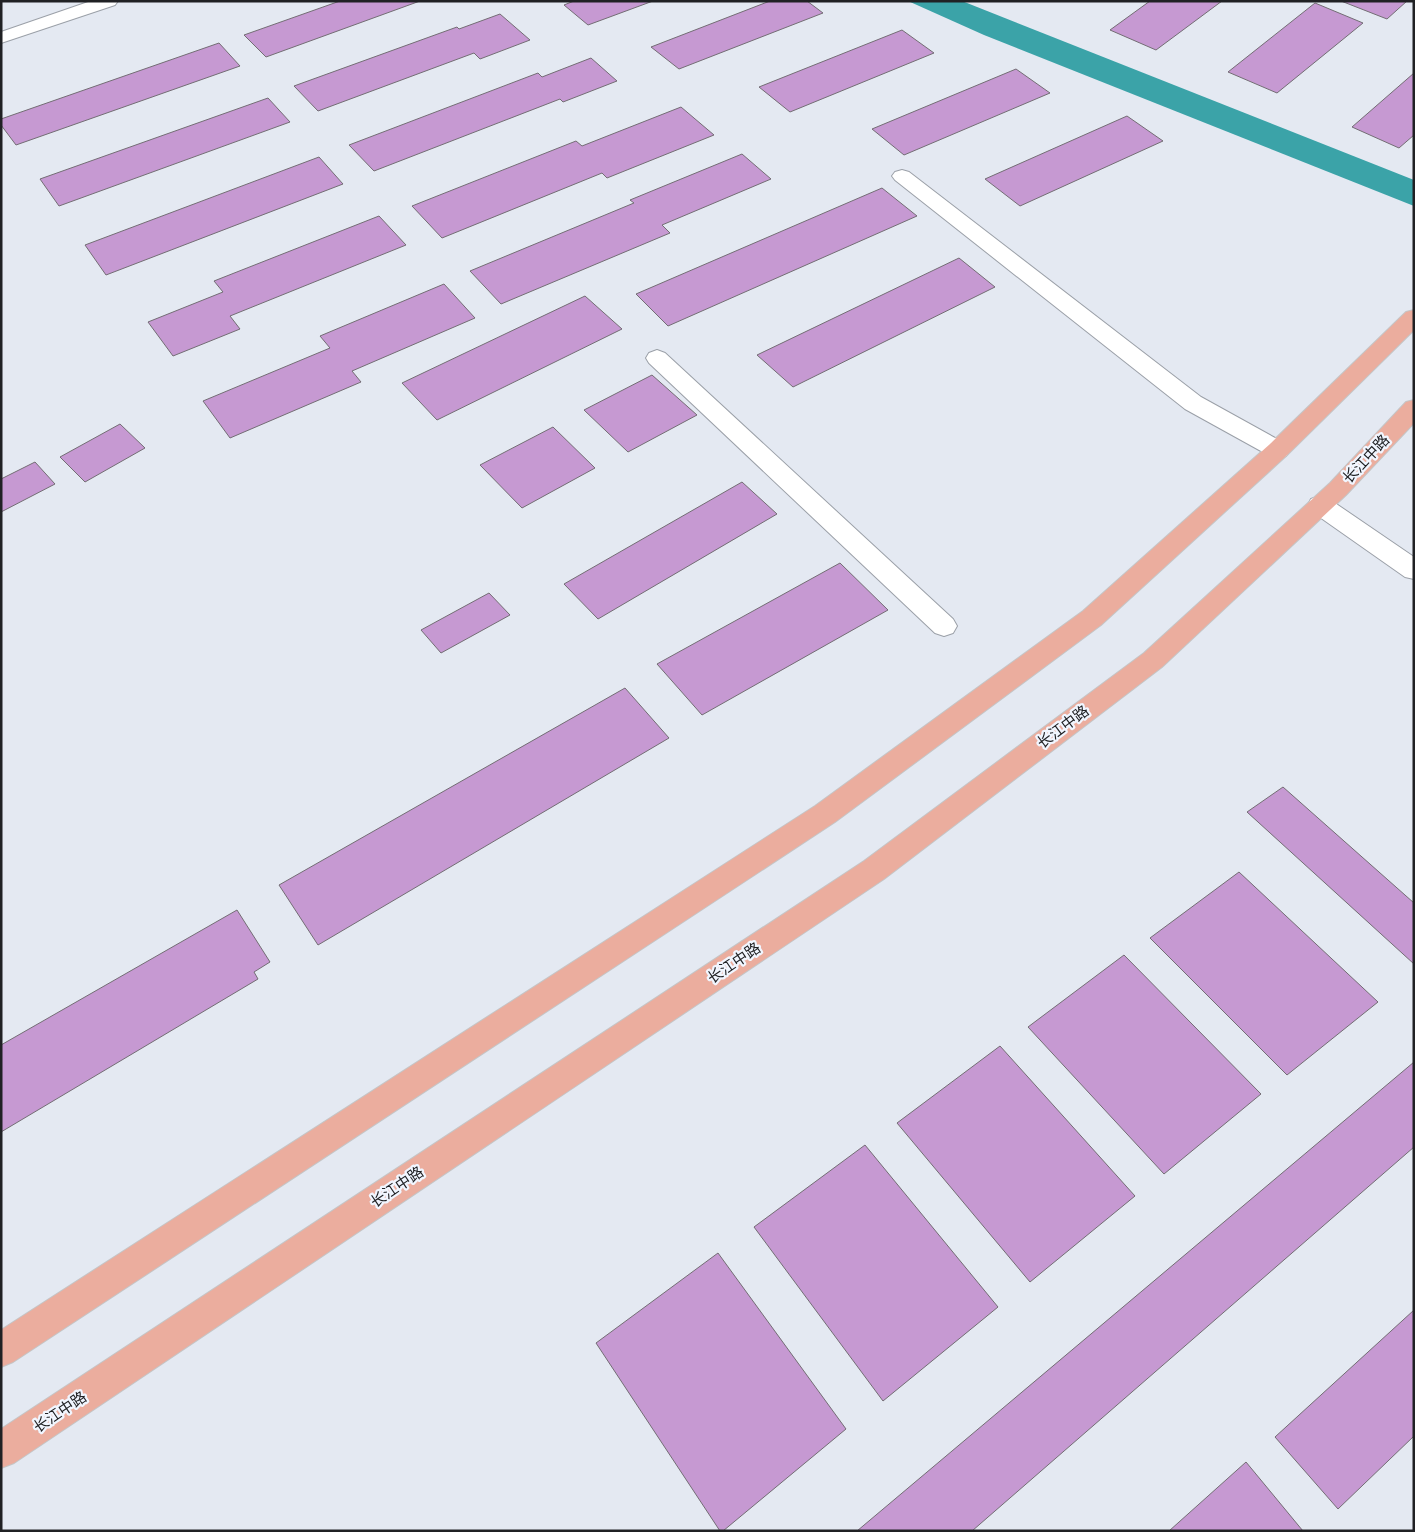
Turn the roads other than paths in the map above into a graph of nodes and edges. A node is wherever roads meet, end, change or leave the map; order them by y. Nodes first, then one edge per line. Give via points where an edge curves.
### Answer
1 (110, 1) edge
2 (1, 38) edge
3 (902, 176) dead end
4 (1414, 317) edge
5 (656, 358) dead end
6 (1414, 408) edge
7 (1278, 450) junction
8 (1320, 505) junction
9 (1414, 570) edge
10 (944, 626) dead end
11 (1, 1350) edge
12 (1, 1450) edge

1 - 2 street
3 - 7 street via 1193,403
4 - 7 main road
5 - 10 street
6 - 8 main road, 长江中路
7 - 11 main road via 1092,618 825,814
8 - 9 street
8 - 12 main road, 长江中路 via 1153,660 874,870

